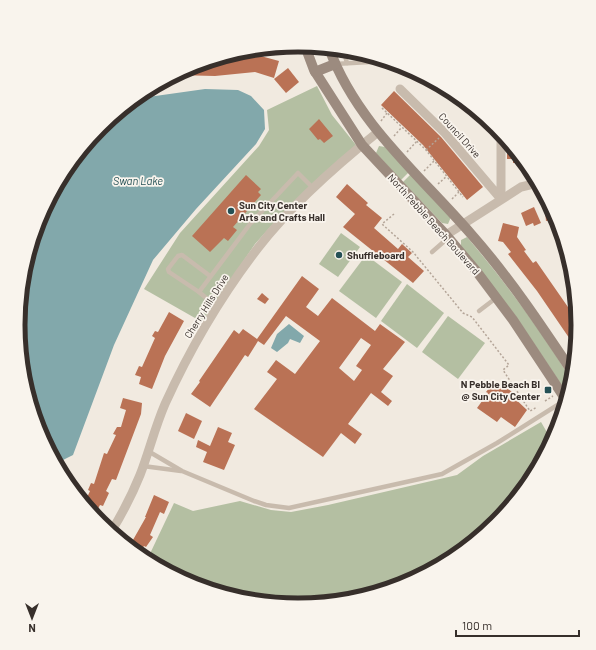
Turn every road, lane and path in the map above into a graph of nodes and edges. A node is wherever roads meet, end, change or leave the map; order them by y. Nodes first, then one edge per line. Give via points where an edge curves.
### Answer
1 (308, 53) edge
2 (331, 54) edge
3 (345, 56) edge
4 (369, 61) edge
5 (347, 63) junction
6 (335, 64) junction
7 (315, 72) junction
8 (400, 89) dead end
9 (382, 108) dead end
10 (388, 113) junction
11 (378, 128) junction
12 (402, 128) junction
13 (445, 133) junction
14 (391, 139) dead end
15 (417, 142) junction
16 (501, 143) edge
17 (362, 145) junction
18 (426, 150) junction
19 (405, 154) dead end
20 (434, 160) junction
21 (422, 172) dead end
22 (447, 176) junction
23 (531, 185) edge
24 (436, 186) dead end
25 (314, 189) junction
26 (459, 192) junction
27 (463, 197) dead end
28 (501, 200) junction
29 (450, 201) dead end
30 (394, 214) dead end
31 (462, 223) junction
32 (447, 236) junction
33 (432, 252) dead end
34 (210, 276) junction
35 (198, 292) junction
36 (497, 297) junction
37 (217, 307) junction
38 (478, 312) dead end
39 (568, 366) edge
40 (556, 394) dead end
41 (562, 395) edge
42 (545, 401) dead end
43 (560, 404) edge
44 (537, 407) dead end
45 (148, 451) junction
46 (143, 466) junction
47 (182, 471) junction
48 (115, 527) edge

1 - 7 street, North Pebble Beach Boulevard
2 - 6 street, North Pebble Beach Boulevard
3 - 5 lane
4 - 5 lane
5 - 6 lane
6 - 7 street
6 - 11 street, North Pebble Beach Boulevard via 348,92
7 - 17 street, North Pebble Beach Boulevard
8 - 13 street, Council Drive
9 - 10 path
10 - 11 path
10 - 12 path
11 - 17 street, Cherry Hills Drive
11 - 31 street, North Pebble Beach Boulevard
12 - 14 path
12 - 15 path
13 - 18 path
13 - 28 street, Council Drive
15 - 18 path
15 - 19 path
16 - 28 street
17 - 25 street, Cherry Hills Drive
17 - 32 street, North Pebble Beach Boulevard
18 - 20 path
20 - 21 path
20 - 22 path
22 - 24 path
22 - 26 path
23 - 28 street via 521,187
25 - 34 lane via 298,173 250,224
25 - 37 street, Cherry Hills Drive via 258,247
26 - 27 path
26 - 29 path
28 - 31 street
30 - 44 path via 382,224 413,252 463,313 472,317 509,365 503,370 530,411
31 - 32 street
31 - 39 street, North Pebble Beach Boulevard via 527,304
32 - 33 lane
32 - 36 street, North Pebble Beach Boulevard
34 - 35 lane
34 - 35 lane via 182,255 178,256 168,269
35 - 37 lane
36 - 38 lane
36 - 41 street, North Pebble Beach Boulevard
37 - 45 street, Cherry Hills Drive via 195,343 165,405
40 - 42 path
43 - 47 lane via 442,474 289,508 266,505
45 - 46 street, Cherry Hills Drive
45 - 47 lane
46 - 47 lane
46 - 48 street, Cherry Hills Drive

